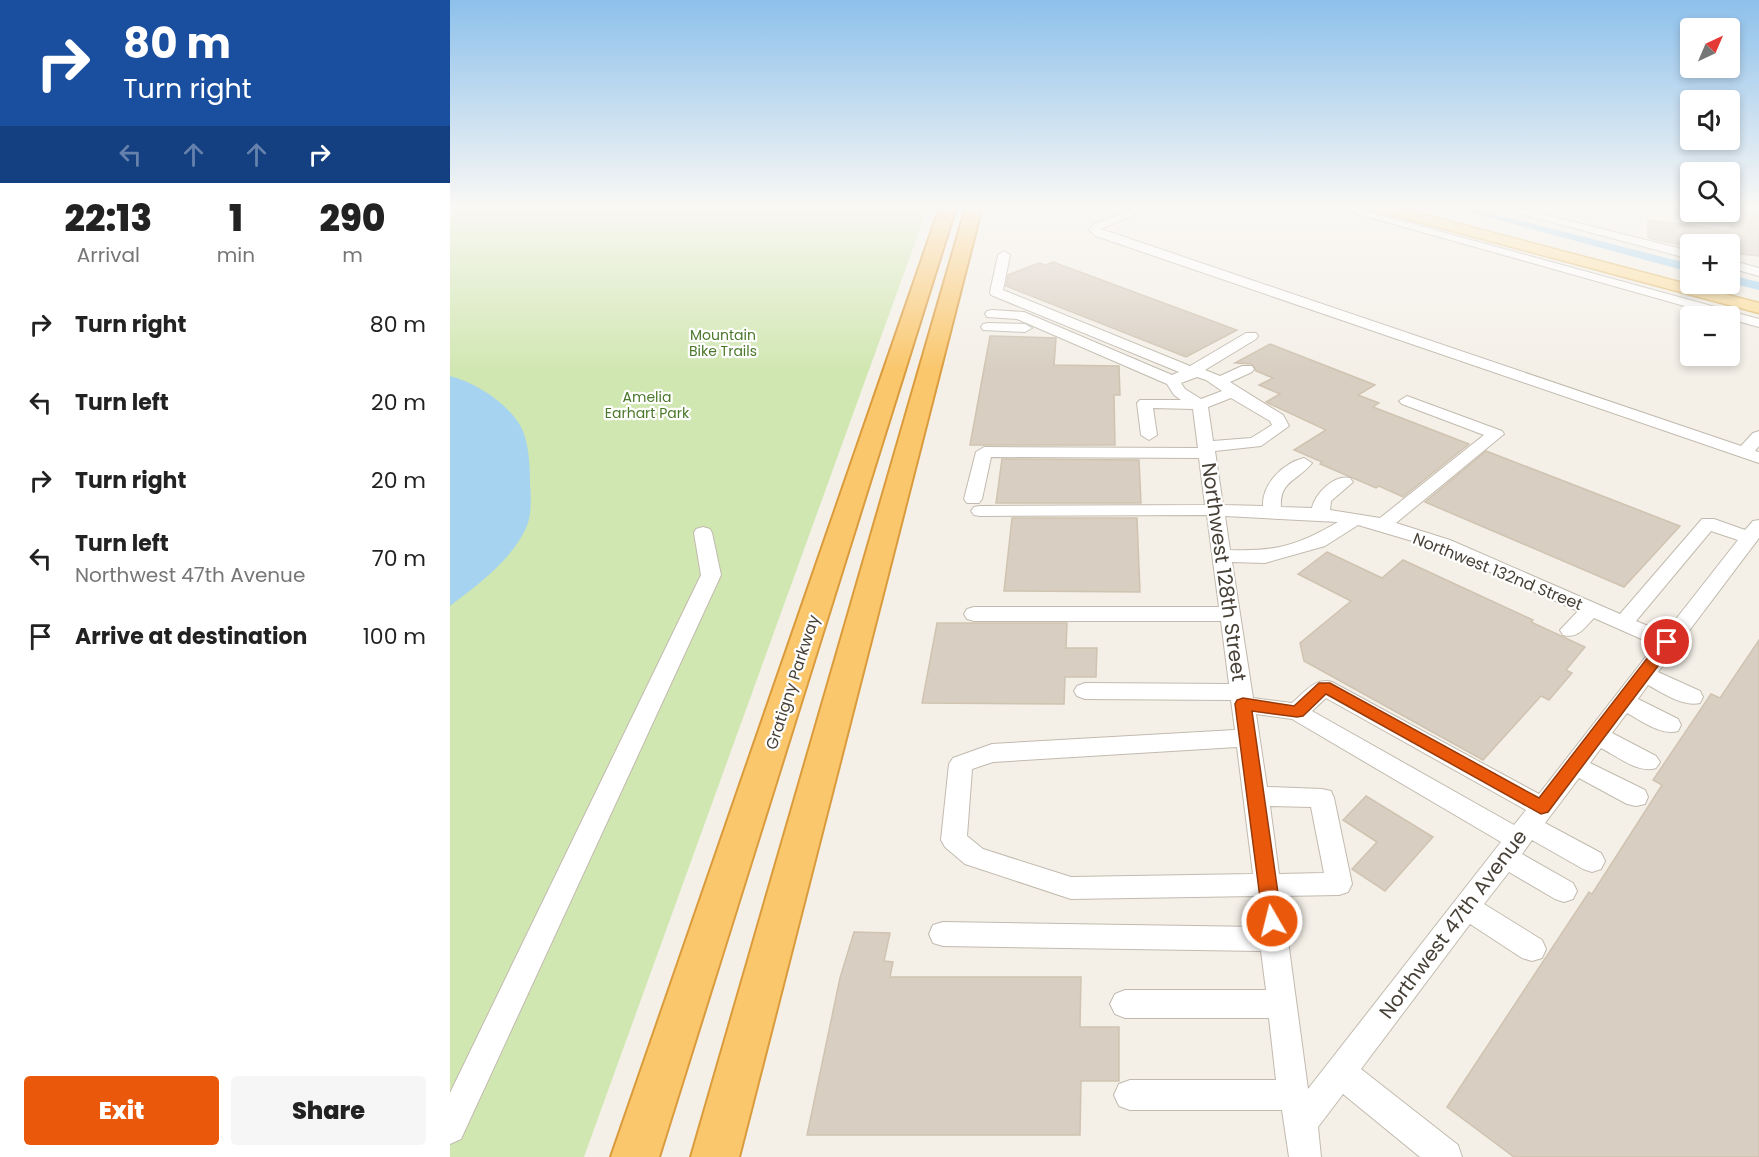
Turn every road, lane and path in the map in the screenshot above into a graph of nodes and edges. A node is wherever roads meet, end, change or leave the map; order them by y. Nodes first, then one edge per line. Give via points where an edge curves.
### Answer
1 (930, 261) edge
2 (959, 261) edge
3 (1003, 261) edge
4 (1179, 261) edge
5 (1534, 261) edge
6 (1580, 261) joint
7 (1611, 261) edge
8 (1740, 267) edge
9 (1567, 270) junction
10 (1759, 272) edge
11 (1680, 279) edge
12 (1735, 294) edge
13 (1759, 300) edge
14 (1759, 308) edge
15 (990, 321) dead end
16 (1759, 323) edge
17 (1251, 336) dead end
18 (1247, 369) dead end
19 (1191, 372) junction
20 (1173, 381) junction
21 (1226, 387) junction
22 (1407, 401) dead end
23 (1200, 410) junction
24 (1149, 435) dead end
25 (1759, 435) edge
26 (1206, 450) junction
27 (1751, 455) edge
28 (1304, 463) dead end
29 (1344, 482) dead end
30 (1216, 510) junction
31 (1273, 512) junction
32 (1320, 514) junction
33 (1356, 519) junction
34 (1383, 525) junction
35 (1754, 532) edge
36 (703, 534) dead end
37 (1222, 556) junction
38 (1591, 609) junction
39 (974, 614) dead end
40 (1230, 614) junction
41 (1623, 623) junction
42 (1570, 630) dead end
43 (1667, 642) junction
44 (1643, 674) junction
45 (1085, 691) dead end
46 (1692, 697) dead end
47 (1242, 698) junction
48 (1622, 702) junction
49 (1297, 712) junction
50 (1670, 725) dead end
51 (1596, 735) junction
52 (1247, 738) junction
53 (1648, 762) dead end
54 (1574, 765) junction
55 (1256, 796) junction
56 (1636, 797) dead end
57 (1523, 832) junction
58 (1592, 861) dead end
59 (1267, 886) junction
60 (1564, 891) dead end
61 (1466, 908) junction
62 (943, 934) dead end
63 (1275, 939) junction
64 (1532, 949) dead end
65 (1125, 1004) dead end
66 (1283, 1004) junction
67 (1340, 1072) junction
68 (1130, 1095) dead end
69 (1297, 1109) junction
70 (450, 1128) edge
71 (635, 1157) edge
72 (715, 1157) edge
73 (1305, 1157) edge
74 (1446, 1157) edge

1 - 71 highway, Gratigny Parkway
2 - 72 highway
3 - 19 street via 996,292
4 - 27 street
5 - 9 street
6 - 9 street
6 - 14 main road
7 - 11 main road
8 - 10 street
9 - 16 street
12 - 13 main road
15 - 20 street via 1018,315
17 - 19 street
18 - 21 street
19 - 20 street
19 - 21 street via 1212,376
20 - 23 street via 1179,393
21 - 23 street
21 - 26 street via 1277,418 1281,426 1255,443
22 - 34 street via 1496,434
23 - 24 street via 1145,403
23 - 26 street, Northwest 128th Street
25 - 27 street
26 - 30 street, Northwest 128th Street
26 - 30 street, Northwest 132nd Street via 984,452 976,505
28 - 31 street via 1278,484 1271,498
29 - 32 street via 1323,499
30 - 31 street, Northwest 132nd Street
30 - 37 street, Northwest 128th Street
31 - 32 street, Northwest 132nd Street
32 - 33 street, Northwest 132nd Street
33 - 34 street, Northwest 132nd Street
33 - 37 street via 1318,542 1265,557
34 - 38 street, Northwest 132nd Street via 1443,544
35 - 41 street via 1708,523
35 - 43 street, Northwest 47th Avenue
36 - 70 street via 711,575
37 - 40 street, Northwest 128th Street
38 - 41 street, Northwest 132nd Street
38 - 42 street
39 - 40 street
40 - 47 street, Northwest 128th Street
41 - 43 street, Northwest 132nd Street
43 - 44 street, Northwest 47th Avenue
44 - 46 street
44 - 48 street, Northwest 47th Avenue
45 - 47 street
47 - 49 street
47 - 52 street, Northwest 128th Street
48 - 50 street
48 - 51 street, Northwest 47th Avenue
49 - 57 street
49 - 57 street via 1324,687
51 - 53 street
51 - 54 street, Northwest 47th Avenue
52 - 55 street, Northwest 128th Street
52 - 59 street via 992,753 961,764 954,840 974,857 1071,888
54 - 56 street
54 - 57 street, Northwest 47th Avenue
55 - 59 street, Northwest 128th Street
55 - 59 street via 1322,798 1339,884
57 - 58 street
57 - 60 street
57 - 61 street, Northwest 47th Avenue
59 - 63 street, Northwest 128th Street
61 - 64 street
61 - 67 street, Northwest 47th Avenue
62 - 63 street
63 - 66 street, Northwest 128th Street
65 - 66 street
66 - 69 street, Northwest 128th Street
67 - 69 street, Northwest 47th Avenue
67 - 74 street
68 - 69 street
69 - 73 street, Northwest 128th Street

